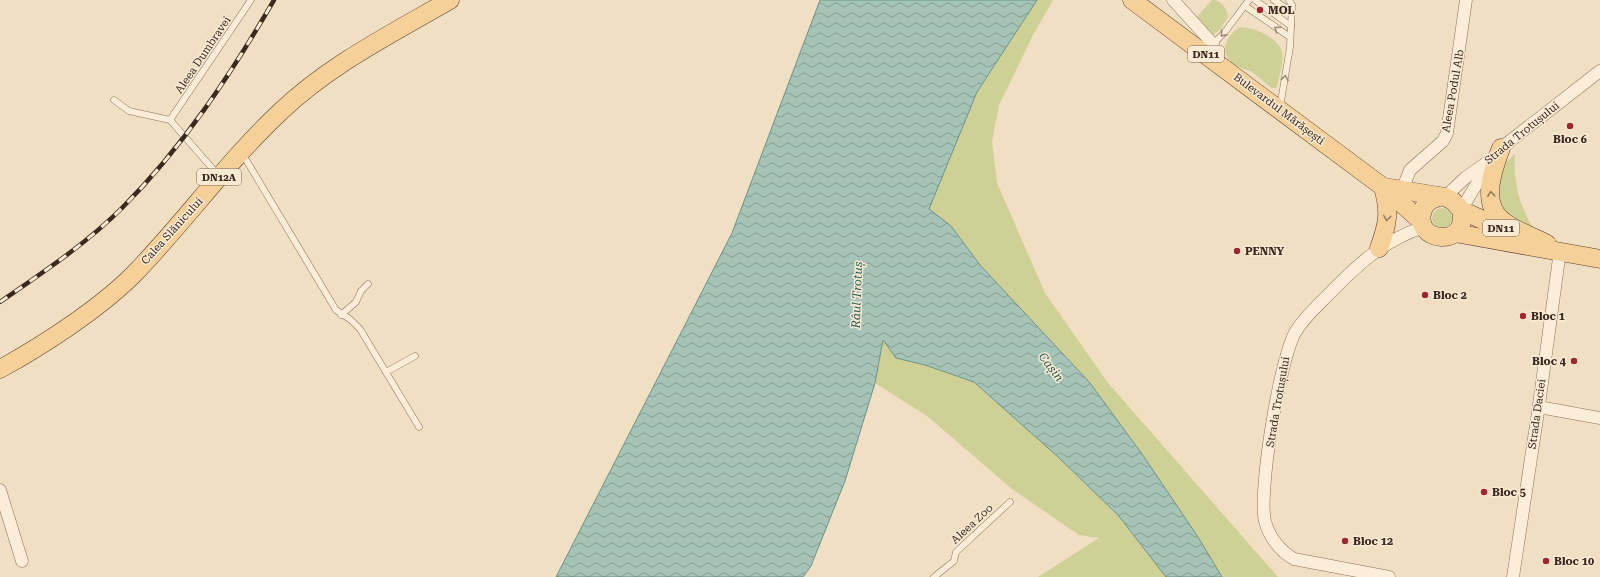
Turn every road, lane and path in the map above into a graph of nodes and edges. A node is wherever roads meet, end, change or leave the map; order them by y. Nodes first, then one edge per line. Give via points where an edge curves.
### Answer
1 (251, 0) edge
2 (450, 0) edge
3 (1132, 0) edge
4 (1173, 0) edge
5 (1249, 0) edge
6 (1255, 0) edge
7 (1274, 0) edge
8 (1289, 0) edge
9 (1466, 0) edge
10 (1245, 6) junction
11 (1292, 12) junction
12 (1291, 26) junction
13 (1290, 37) junction
14 (1208, 48) junction
15 (1600, 71) edge
16 (114, 100) dead end
17 (1280, 109) junction
18 (170, 120) junction
19 (241, 152) junction
20 (1496, 154) junction
21 (220, 177) junction
22 (1383, 187) junction
23 (1402, 190) junction
24 (1442, 197) junction
25 (1461, 210) junction
26 (1423, 224) junction
27 (1455, 233) junction
28 (1380, 248) junction
29 (1540, 248) junction
30 (1560, 251) junction
31 (1600, 259) edge
32 (368, 284) dead end
33 (342, 315) junction
34 (415, 356) dead end
35 (0, 369) edge
36 (386, 372) junction
37 (1539, 407) junction
38 (1600, 418) edge
39 (419, 427) dead end
40 (0, 490) edge
41 (1010, 502) dead end
42 (22, 561) dead end
43 (934, 577) edge
44 (1389, 577) edge
45 (1513, 577) edge

1 - 18 lane, Aleea Dumbravei
2 - 19 main road, Calea Slănicului / DN12A via 335,68 279,113
3 - 14 main road, Bulevardul Mărășești / DN11
4 - 14 street
5 - 10 lane
6 - 12 lane
7 - 11 lane
8 - 11 lane
9 - 23 street, Aleea Podul Alb via 1447,134 1443,141 1410,170
13 -> 10 lane
10 -> 14 lane via 1224,33
11 - 12 lane
12 - 13 lane
17 -> 13 lane
14 - 17 main road, Bulevardul Mărășești / DN11
15 - 20 street, Strada Trotușului
16 - 18 lane via 130,111
17 - 22 main road, Bulevardul Mărășești / DN11
18 - 21 lane
19 - 21 main road, Calea Slănicului / DN12A
19 - 33 lane via 336,310
20 - 24 street, Strada Trotușului
20 - 25 street
30 -> 20 main road via 1498,217 1490,195
21 - 35 main road, Calea Slănicului / DN12A via 132,276 73,322
22 - 23 main road, DN11
22 - 26 main road, Bulevardul Mărășești / DN11
22 -> 28 main road via 1388,210
23 - 24 main road, DN11
24 - 25 main road, DN11 via 1453,200
24 - 26 main road via 1427,204 1422,212
25 - 27 main road via 1461,224
25 - 29 main road, DN11
26 - 27 main road, DN11 via 1427,232 1438,238
26 - 28 street, Strada Trotușului
27 - 29 main road, DN11
28 - 44 street, Strada Trotușului via 1354,269 1294,333 1279,383 1266,473 1264,511 1266,524 1275,542 1294,558
29 - 30 main road, DN11
30 - 31 main road, DN11
30 - 37 street, Strada Daciei
32 - 33 lane via 356,302
33 - 36 lane via 360,329
34 - 36 lane
36 - 39 lane
37 - 38 street
37 - 45 street, Strada Daciei
40 - 42 street
41 - 43 lane, Aleea Zoo via 956,552 954,561

